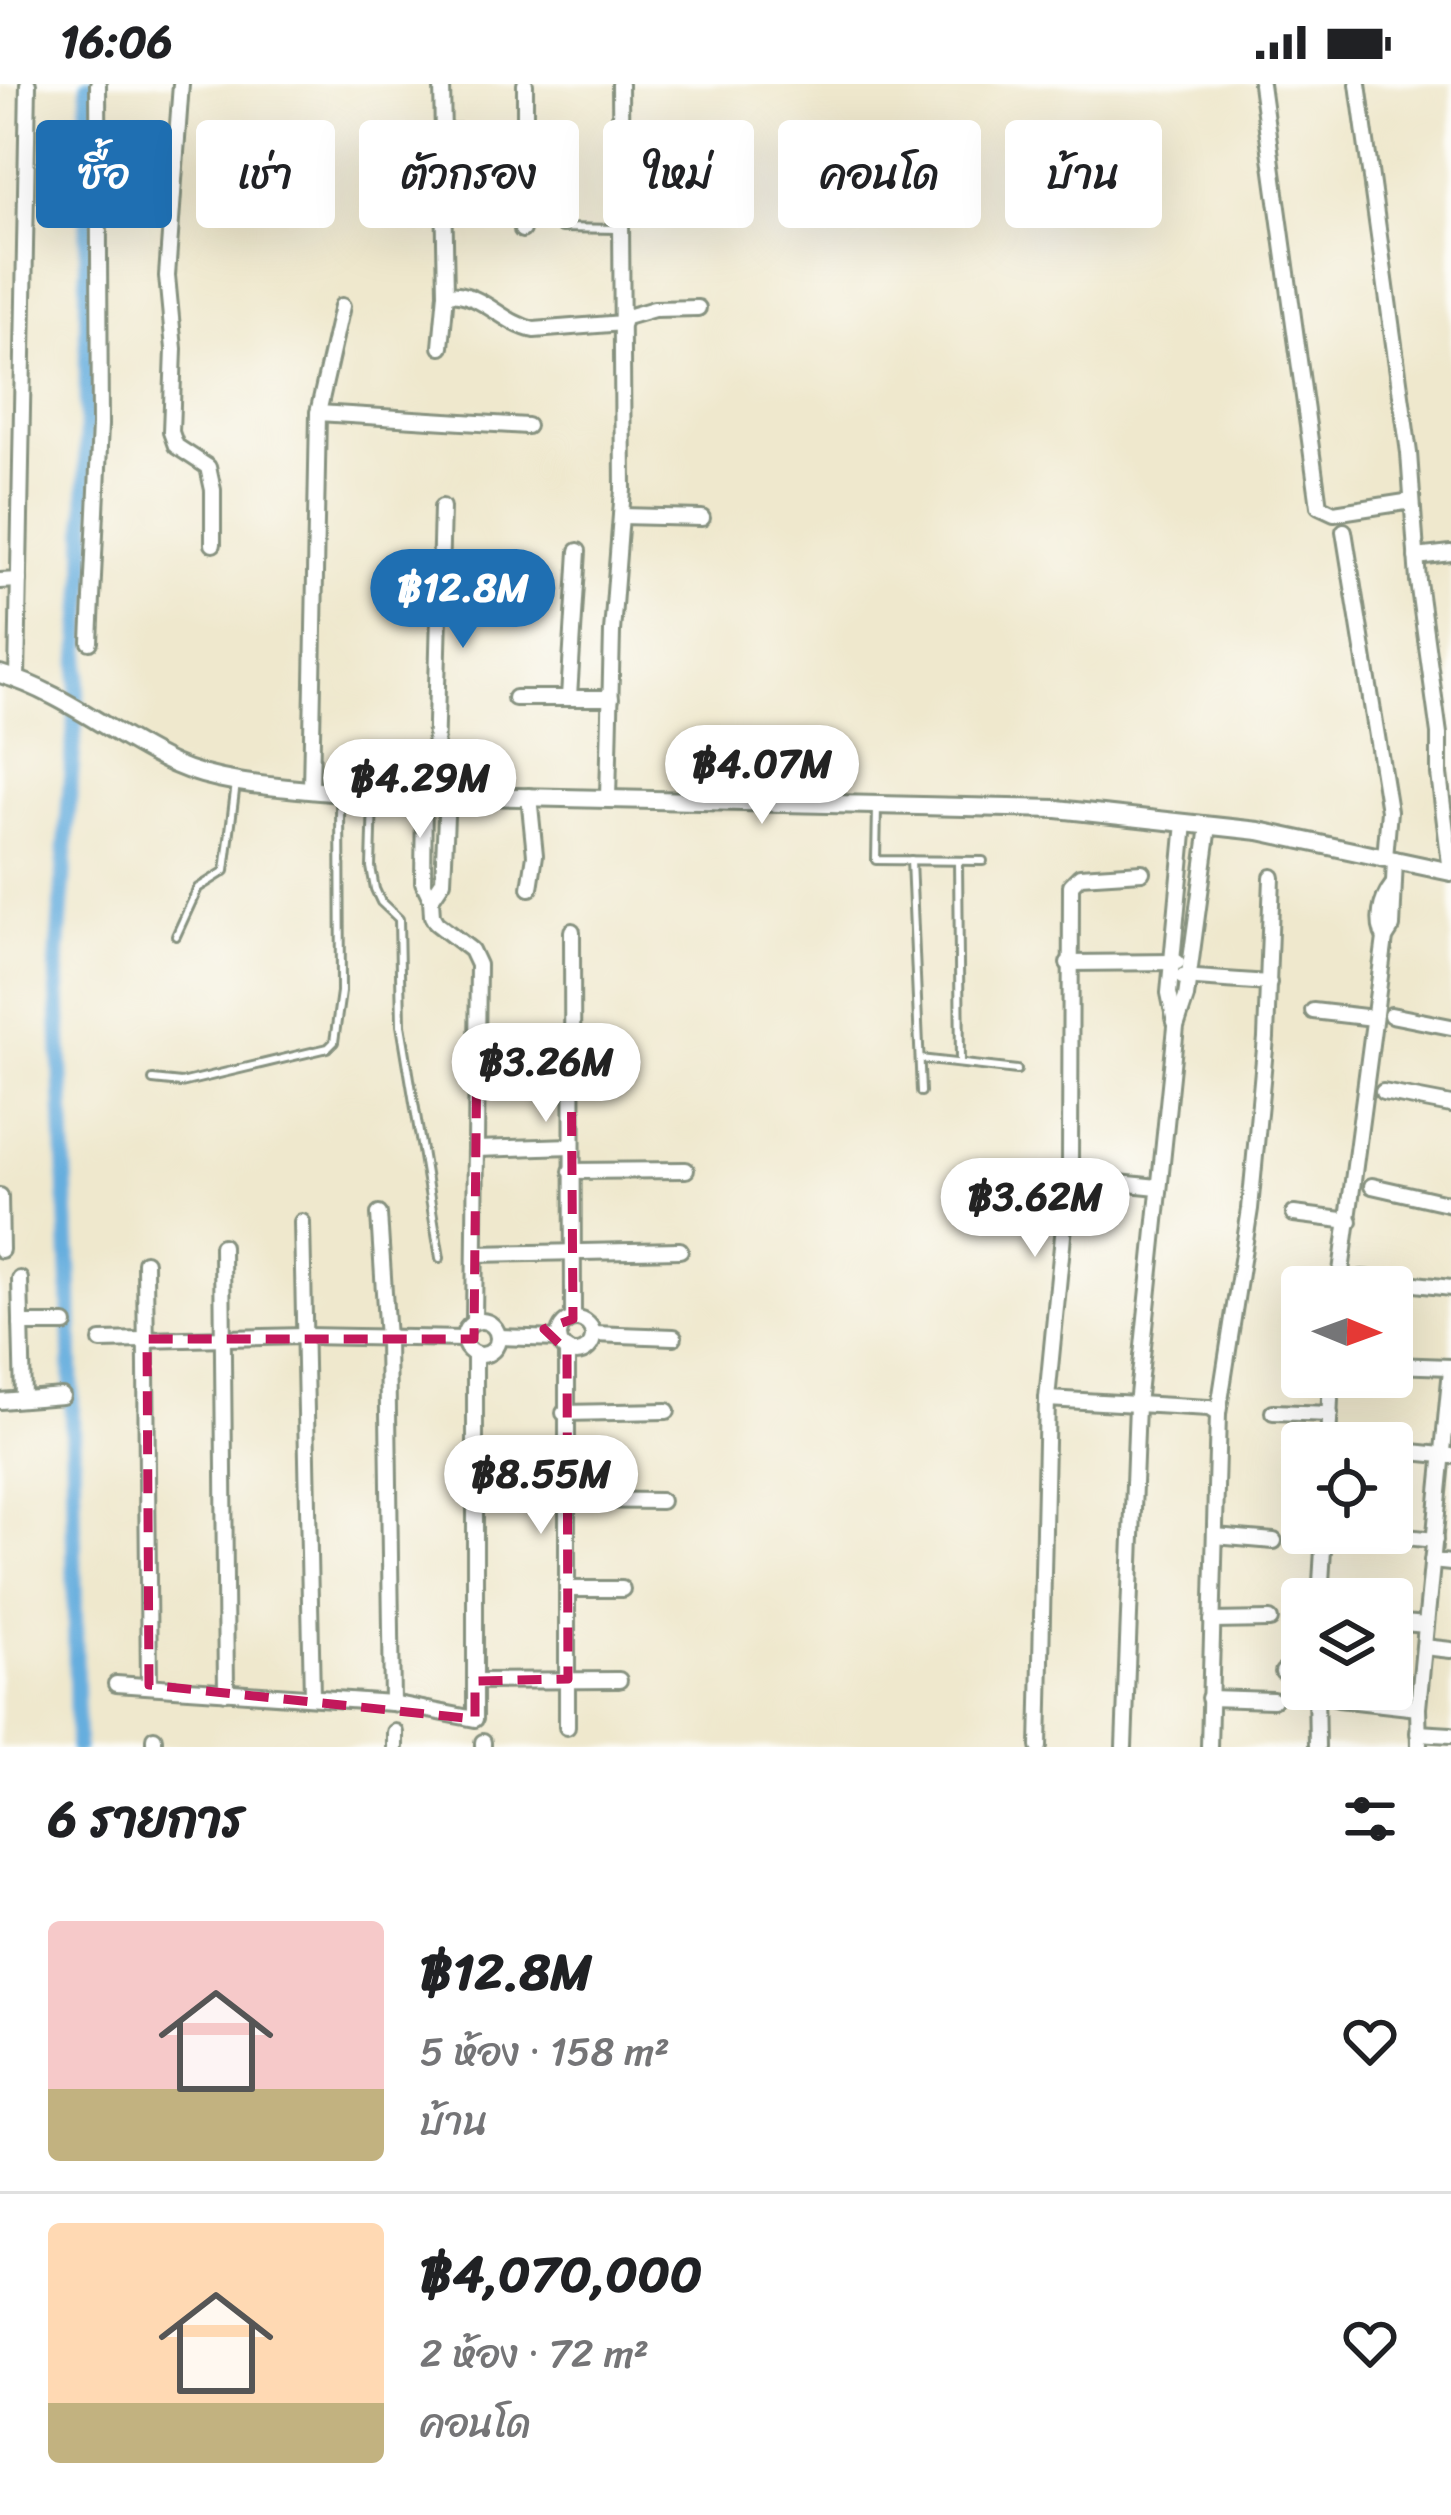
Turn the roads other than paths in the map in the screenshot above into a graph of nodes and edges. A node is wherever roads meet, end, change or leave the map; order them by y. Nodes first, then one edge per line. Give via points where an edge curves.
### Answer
1 (28, 84) edge
2 (98, 84) edge
3 (181, 84) edge
4 (442, 84) edge
5 (525, 84) edge
6 (620, 84) edge
7 (1261, 84) edge
8 (1358, 84) edge
9 (442, 120) edge
10 (525, 120) edge
11 (444, 228) edge
12 (561, 228) dead end
13 (622, 229) junction
14 (446, 293) junction
15 (342, 306) dead end
16 (698, 308) dead end
17 (623, 321) junction
18 (441, 347) dead end
19 (318, 413) junction
20 (527, 426) dead end
21 (1412, 500) junction
22 (442, 507) dead end
23 (621, 516) junction
24 (702, 518) dead end
25 (1344, 531) dead end
26 (213, 544) dead end
27 (578, 551) dead end
28 (1451, 553) edge
29 (1416, 557) junction
30 (19, 580) junction
31 (0, 581) edge
32 (90, 642) dead end
33 (8, 676) edge
34 (515, 698) dead end
35 (568, 698) junction
36 (610, 698) junction
37 (1439, 734) junction
38 (1451, 757) edge
39 (236, 779) junction
40 (311, 790) junction
41 (340, 793) junction
42 (374, 793) junction
43 (435, 794) junction
44 (529, 796) junction
45 (608, 798) junction
46 (878, 803) junction
47 (1185, 823) junction
48 (1209, 826) junction
49 (1390, 859) junction
50 (911, 860) junction
51 (958, 861) junction
52 (983, 861) dead end
53 (1142, 872) dead end
54 (1451, 872) edge
55 (1180, 878) junction
56 (1272, 878) dead end
57 (1202, 879) junction
58 (530, 888) dead end
59 (431, 899) junction
60 (572, 931) dead end
61 (176, 936) dead end
62 (1068, 963) junction
63 (1171, 969) junction
64 (1189, 969) junction
65 (1269, 983) junction
66 (1312, 1011) dead end
67 (1391, 1015) dead end
68 (1374, 1018) junction
69 (1176, 1027) junction
70 (1451, 1027) edge
71 (571, 1034) junction
72 (477, 1036) junction
73 (920, 1059) junction
74 (960, 1064) junction
75 (1016, 1070) dead end
76 (153, 1080) dead end
77 (921, 1092) dead end
78 (1383, 1092) dead end
79 (1451, 1105) edge
80 (571, 1147) junction
81 (476, 1149) junction
82 (686, 1170) dead end
83 (571, 1172) junction
84 (1069, 1178) junction
85 (1372, 1186) dead end
86 (1158, 1187) junction
87 (0, 1196) edge
88 (1451, 1204) edge
89 (379, 1214) dead end
90 (1294, 1214) dead end
91 (1350, 1221) junction
92 (302, 1222) dead end
93 (222, 1246) dead end
94 (1, 1250) edge
95 (680, 1250) dead end
96 (573, 1252) junction
97 (476, 1254) junction
98 (440, 1258) dead end
99 (145, 1262) dead end
100 (1342, 1266) edge
101 (20, 1279) dead end
102 (1413, 1284) edge
103 (1451, 1288) edge
104 (573, 1319) junction
105 (474, 1322) junction
106 (21, 1324) junction
107 (65, 1324) dead end
108 (593, 1334) junction
109 (304, 1336) junction
110 (674, 1336) dead end
111 (222, 1337) junction
112 (498, 1337) junction
113 (147, 1339) junction
114 (387, 1339) junction
115 (464, 1339) junction
116 (100, 1341) dead end
117 (563, 1345) junction
118 (475, 1354) junction
119 (1413, 1366) edge
120 (1451, 1368) edge
121 (62, 1396) dead end
122 (1330, 1398) edge
123 (23, 1399) junction
124 (1047, 1399) junction
125 (0, 1401) edge
126 (1137, 1406) junction
127 (667, 1411) dead end
128 (1273, 1412) dead end
129 (564, 1413) junction
130 (1218, 1414) junction
131 (1330, 1414) junction
132 (1329, 1422) edge
133 (1413, 1452) edge
134 (1448, 1455) edge
135 (565, 1500) junction
136 (661, 1501) dead end
137 (1215, 1537) junction
138 (1413, 1538) edge
139 (1435, 1540) junction
140 (1274, 1541) dead end
141 (1432, 1562) junction
142 (1451, 1563) edge
143 (567, 1589) junction
144 (622, 1589) dead end
145 (1270, 1620) dead end
146 (1212, 1622) junction
147 (1413, 1623) edge
148 (1426, 1624) junction
149 (1424, 1647) junction
150 (1451, 1650) edge
151 (568, 1679) junction
152 (619, 1680) dead end
153 (476, 1681) junction
154 (116, 1684) dead end
155 (149, 1685) junction
156 (226, 1692) junction
157 (312, 1696) junction
158 (1210, 1698) junction
159 (1274, 1700) dead end
160 (392, 1703) junction
161 (1413, 1707) edge
162 (1418, 1708) junction
163 (1316, 1710) edge
164 (567, 1727) dead end
165 (1451, 1736) edge
166 (1419, 1740) edge
167 (1039, 1747) edge
168 (1124, 1747) edge
169 (1209, 1747) edge
170 (1317, 1747) edge

1 - 30 street
2 - 32 street via 100,425
3 - 26 street via 167,276 171,432 176,446 208,467
4 - 9 street
5 - 10 street
6 - 13 street
7 - 21 street via 1319,506 1334,513
8 - 21 street
11 - 14 street
12 - 13 lane
13 - 17 street
14 - 17 street via 471,296 534,330
14 - 18 street
15 - 19 street
16 - 17 street via 654,309
17 - 23 street
19 - 20 street
19 - 40 street
21 - 29 street
22 - 43 street
23 - 24 street
23 - 36 street
25 - 49 street
27 - 35 street
28 - 29 street
29 - 37 street
30 - 31 street
30 - 33 street
33 - 39 street via 181,767
34 - 35 street
35 - 36 street
36 - 45 street
37 - 38 street
37 - 54 street
39 - 40 street
39 - 61 lane via 225,871 198,888
40 - 41 street
41 - 42 street
41 - 76 lane via 334,1042 181,1083
42 - 43 street
42 - 98 lane via 371,868 378,897 399,919 401,1025
43 - 44 street
43 - 59 street via 423,882
43 - 59 street via 443,881
44 - 45 street
44 - 58 street
45 - 46 street
46 - 47 street via 1057,808
46 - 50 lane via 876,860
47 - 48 street
47 - 55 street
48 - 49 street
48 - 57 street
49 - 54 street
49 - 68 street via 1392,927
50 - 51 lane
50 - 73 lane
51 - 52 lane
51 - 74 lane
53 - 62 street via 1075,880
55 - 57 street
55 - 63 street
56 - 65 street
57 - 64 street
59 - 72 street via 436,923 476,957
60 - 71 street
62 - 63 street
62 - 84 street
63 - 64 street
63 - 69 street
64 - 65 street
64 - 69 street
65 - 130 street via 1250,1209
66 - 68 street
67 - 70 street
68 - 91 street
69 - 86 street
71 - 72 street
71 - 80 street
72 - 81 street
73 - 74 lane
73 - 77 lane
74 - 75 lane
78 - 79 street
80 - 81 street
80 - 83 street
81 - 97 street
82 - 83 street
83 - 96 street
84 - 86 street
84 - 124 street
85 - 88 street
86 - 126 street
87 - 94 street
89 - 114 street
90 - 91 street
91 - 100 street
92 - 109 street
93 - 111 street
95 - 96 street
96 - 97 street
96 - 104 street
97 - 105 street
99 - 113 street
101 - 106 street
102 - 103 street
104 - 108 street
104 - 117 street via 561,1329
105 - 112 street via 488,1322
105 - 115 street
106 - 107 street
106 - 123 street
108 - 110 street
108 - 117 street via 584,1351
109 - 111 street
109 - 114 street
109 - 157 street
111 - 113 street
111 - 156 street
112 - 117 street
112 - 118 street via 494,1350
113 - 116 street
113 - 155 street
114 - 115 street
114 - 160 street
115 - 118 street
117 - 129 street
118 - 153 street
119 - 120 street
120 - 134 street
121 - 123 street
122 - 131 street
123 - 125 street
124 - 126 street
124 - 167 street
126 - 130 street
126 - 168 street
127 - 129 street
128 - 131 street
129 - 135 street
130 - 137 street
131 - 132 street
133 - 134 street
134 - 139 street
135 - 136 street
135 - 143 street
137 - 140 street
137 - 146 street
138 - 139 street
139 - 141 street
141 - 142 street
141 - 148 street
143 - 144 street
143 - 151 street
145 - 146 street
146 - 158 street
147 - 148 street
148 - 149 street
149 - 150 street
149 - 162 street
151 - 152 street
151 - 153 street
151 - 164 street
153 - 160 street via 475,1719
154 - 155 street
155 - 156 street
156 - 157 street
157 - 160 street
158 - 159 street
158 - 169 street
161 - 162 street
162 - 166 street
163 - 170 street
165 - 166 street

